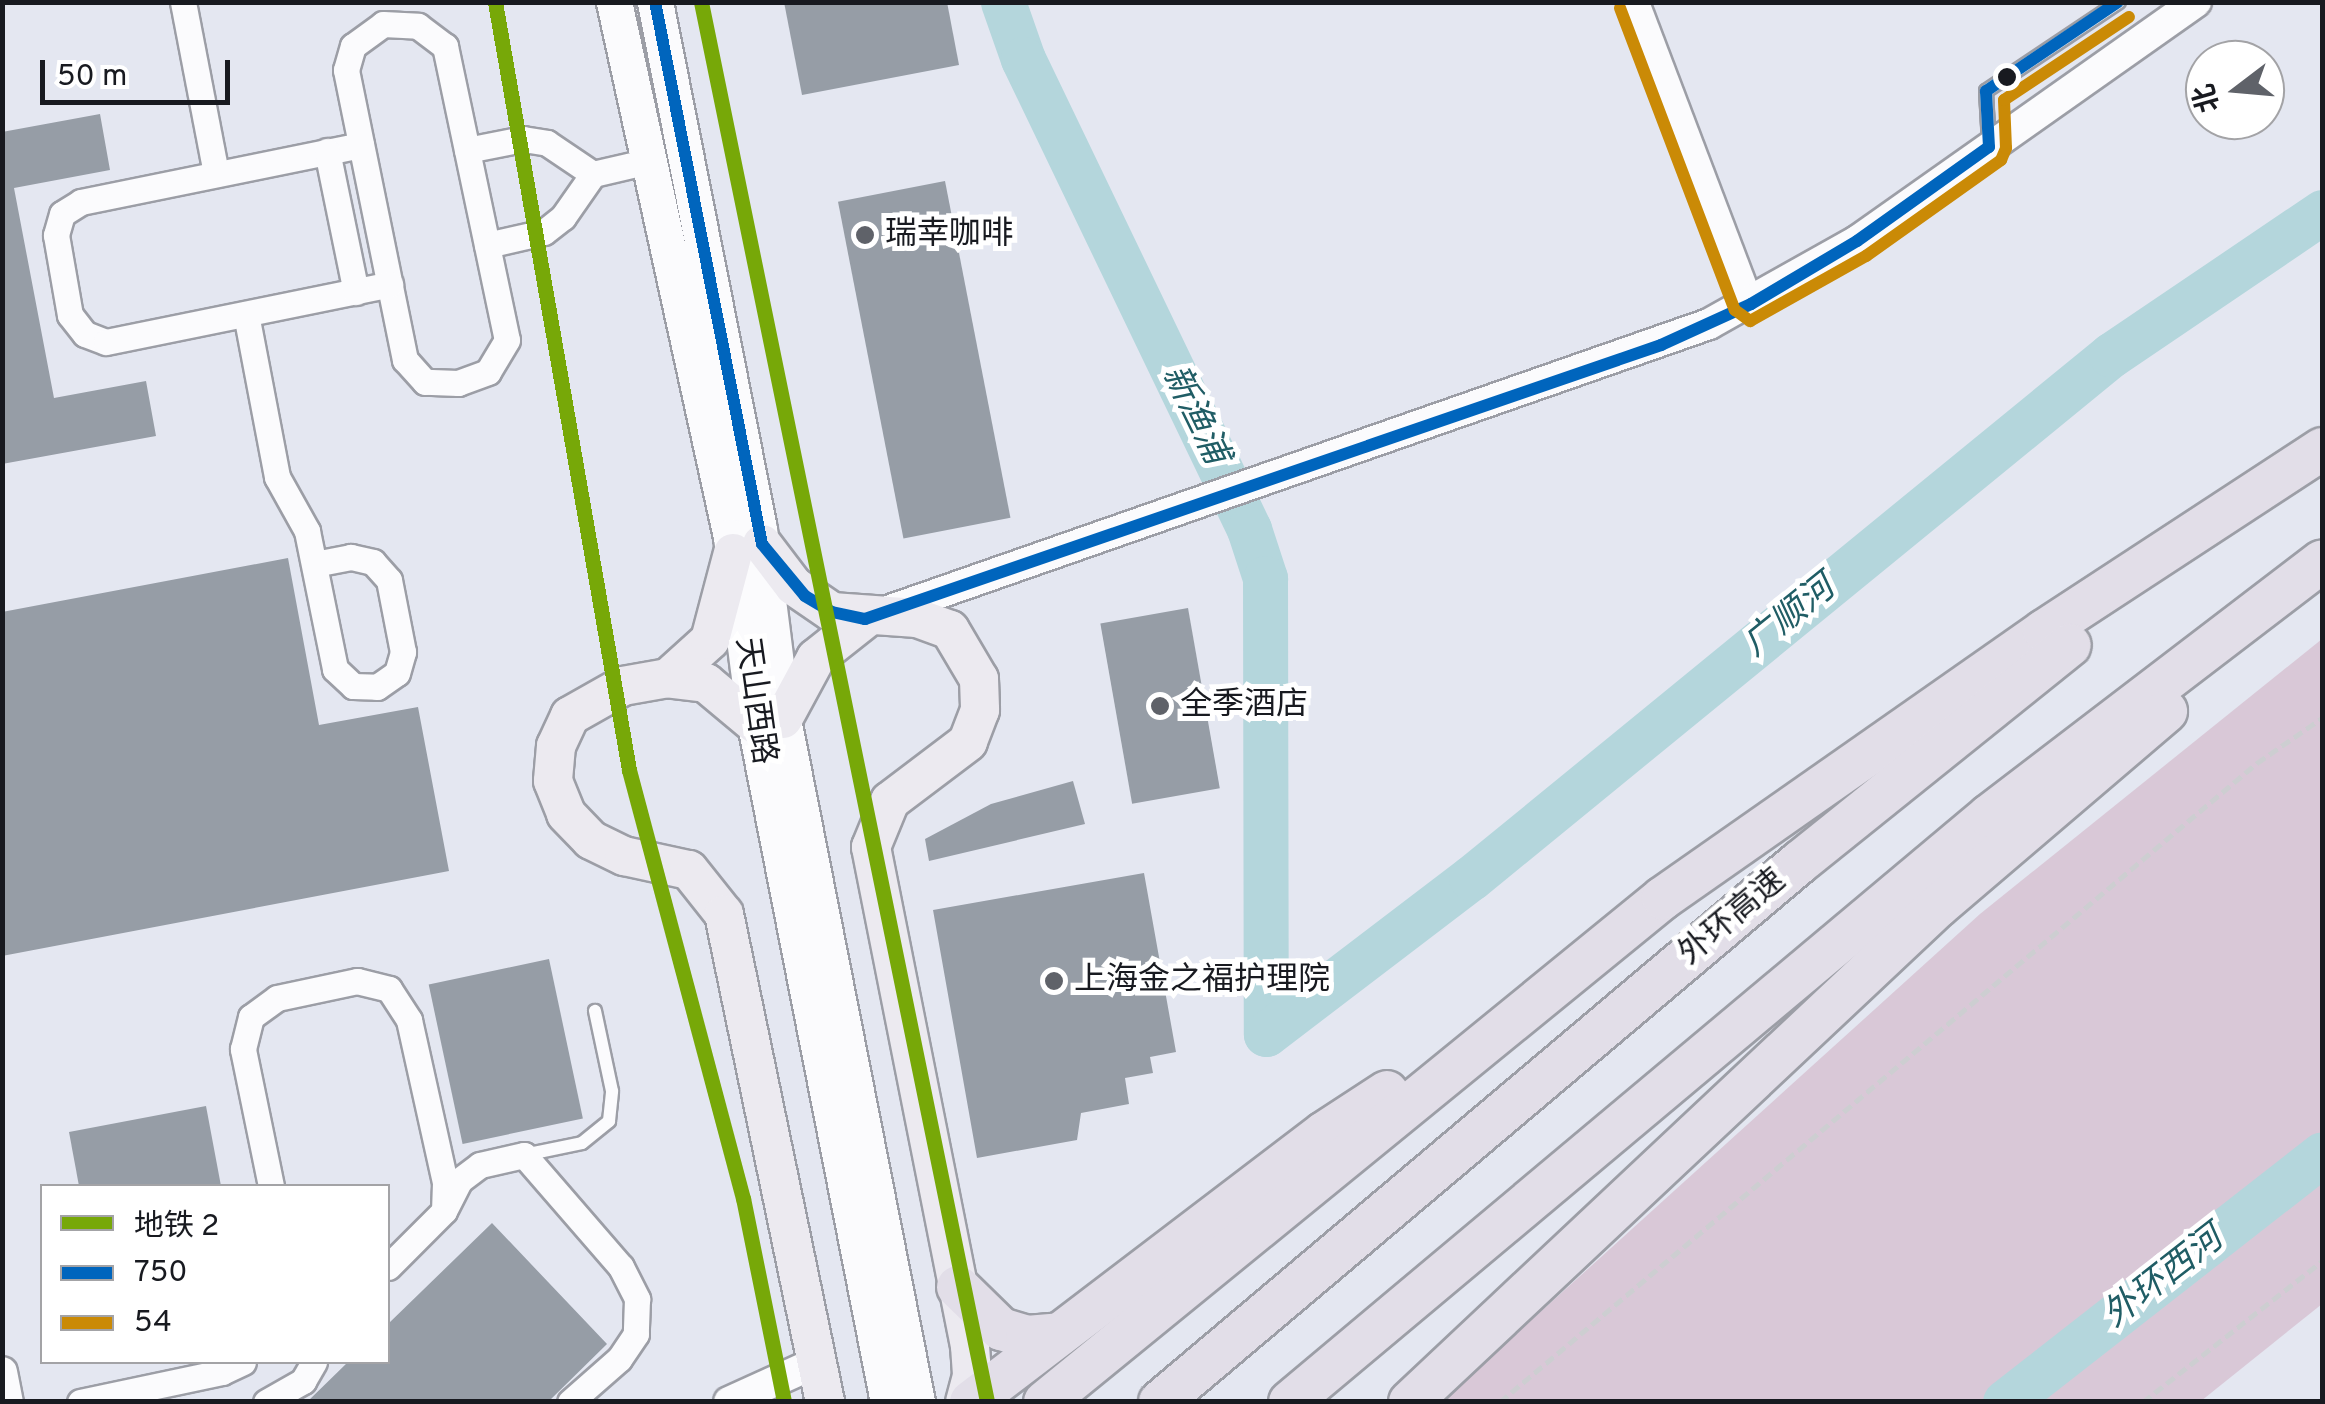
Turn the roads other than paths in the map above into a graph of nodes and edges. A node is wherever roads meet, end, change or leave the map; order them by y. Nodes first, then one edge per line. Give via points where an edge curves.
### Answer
1 (183, 2) edge
2 (614, 2) edge
3 (656, 2) edge
4 (1636, 2) edge
5 (2119, 2) edge
6 (2196, 2) edge
7 (361, 144) junction
8 (1989, 147) junction
9 (467, 150) junction
10 (326, 152) junction
11 (648, 161) junction
12 (216, 174) junction
13 (592, 174) junction
14 (486, 244) junction
15 (390, 284) junction
16 (356, 292) junction
17 (1750, 304) junction
18 (246, 314) junction
19 (2322, 452) edge
20 (748, 548) junction
21 (2322, 560) edge
22 (314, 564) junction
23 (2322, 577) edge
24 (866, 619) junction
25 (668, 678) junction
26 (769, 721) junction
27 (785, 806) junction
28 (595, 1011) dead end
29 (1505, 1025) junction
30 (524, 1156) junction
31 (271, 1184) edge
32 (444, 1211) junction
33 (390, 1265) edge
34 (958, 1287) junction
35 (1060, 1334) junction
36 (817, 1362) junction
37 (238, 1364) edge
38 (313, 1364) edge
39 (2, 1372) edge
40 (8, 1402) edge
41 (80, 1402) edge
42 (266, 1402) edge
43 (570, 1402) edge
44 (728, 1402) edge
45 (825, 1402) edge
46 (888, 1402) edge
47 (917, 1402) edge
48 (968, 1402) edge
49 (1046, 1402) edge
50 (1160, 1402) edge
51 (1290, 1402) edge
52 (1410, 1402) edge

1 - 12 street
2 - 11 main road, 天山西路
3 - 20 main road, 天山西路
4 - 17 street
5 - 8 lane via 1986,92
6 - 8 street
7 - 9 street via 346,70 352,46 384,24 418,26 446,46
7 - 10 street
7 - 15 street
8 - 17 street via 1856,241
9 - 13 street via 523,138 547,143
9 - 14 street
10 - 12 street
10 - 16 street
11 - 13 street
11 - 20 main road, 天山西路
12 - 18 street via 81,202 62,214 56,235 70,315 85,334 106,342
13 - 14 street via 563,218 544,232
14 - 15 street via 506,340 488,372 458,383 425,382 405,360
15 - 16 street
16 - 18 street
17 - 24 street via 1661,345
18 - 22 street via 278,477 307,531
19 - 29 highway via 1836,775 1663,898
19 - 50 highway, 外环高速 via 1929,756
20 - 24 main road via 805,596 832,612
20 - 25 main road via 710,640
20 - 26 main road, 天山西路
21 - 51 highway via 1989,816
22 - 22 street via 335,669 353,686 377,687 397,673 403,652 390,580 373,562 351,557
23 - 52 highway via 1938,906
24 - 26 main road via 816,658
24 - 34 main road via 917,618 950,630 970,654 980,685 979,716 968,742 890,801 871,846
25 - 26 main road via 716,688
25 - 36 main road via 610,690 574,711 556,746 555,792 591,840 624,856 690,870 724,914
26 - 27 main road, 天山西路
27 - 46 main road, 天山西路
27 - 47 main road, 天山西路
28 - 30 lane via 612,1091 608,1121 582,1143
29 - 35 highway via 1324,1133
29 - 49 highway
30 - 32 street via 480,1165 460,1180
30 - 43 street via 621,1267 637,1299 636,1334 620,1359
31 - 32 street via 243,1049 251,1017 276,998 356,981 389,989 410,1020 445,1183
32 - 33 street
34 - 35 highway via 976,1311 1008,1332
34 - 48 main road via 972,1361
35 - 48 highway
36 - 44 street
36 - 45 main road
37 - 41 street
38 - 42 street via 304,1381
39 - 40 street

